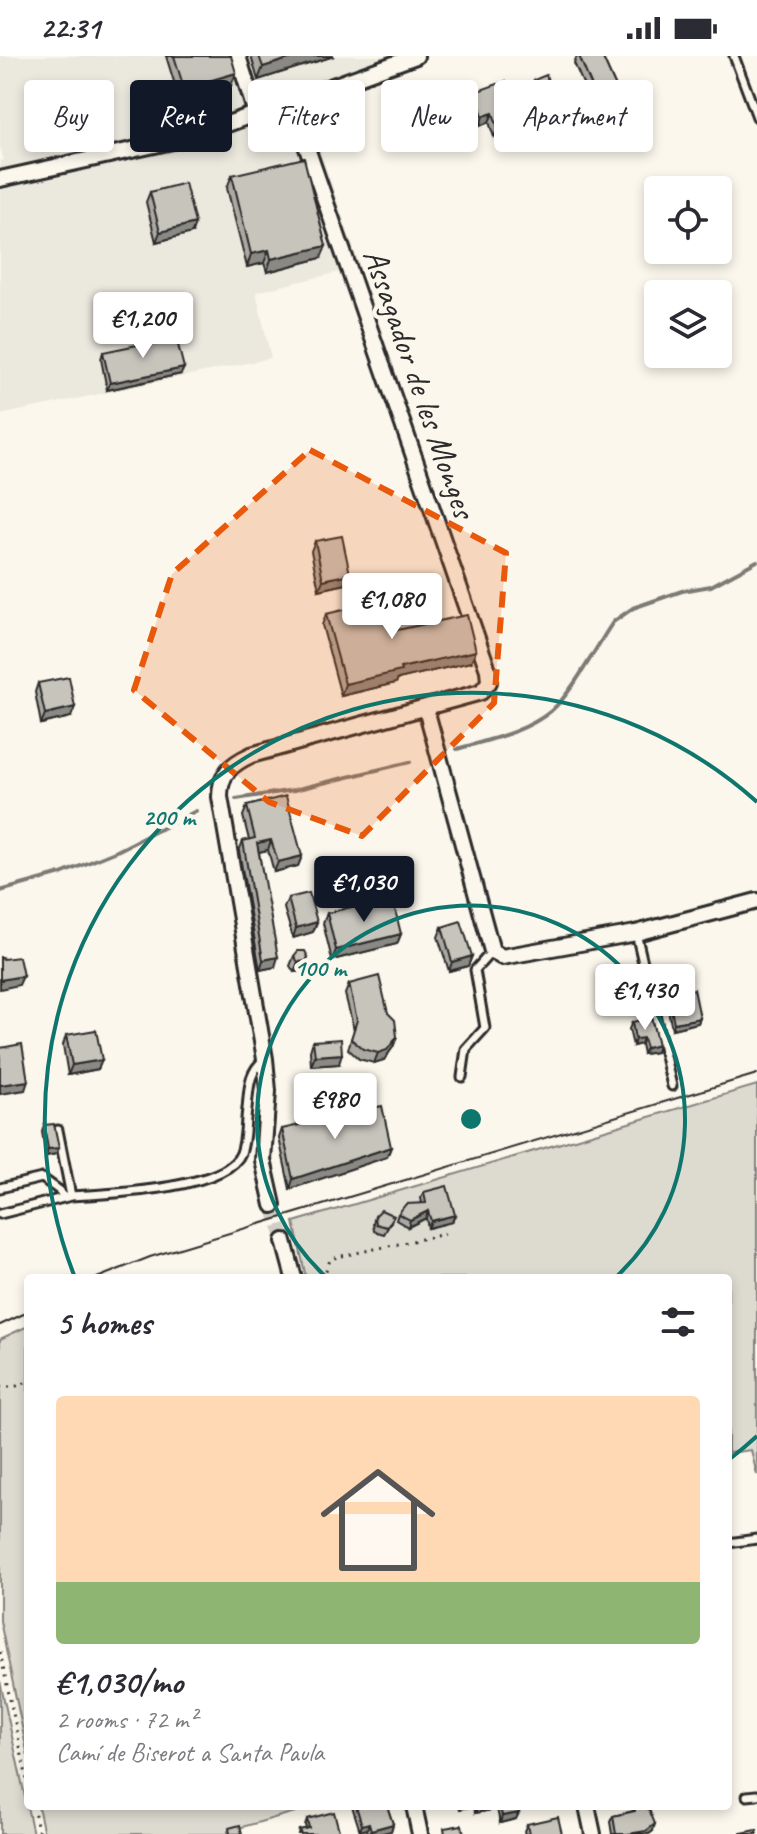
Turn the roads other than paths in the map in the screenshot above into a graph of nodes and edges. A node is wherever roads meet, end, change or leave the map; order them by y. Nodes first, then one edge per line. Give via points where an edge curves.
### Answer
1 (238, 56) edge
2 (416, 56) edge
3 (734, 56) edge
4 (351, 80) edge
5 (248, 88) edge
6 (248, 117) edge
7 (757, 117) edge
8 (308, 152) edge
9 (0, 179) edge
10 (426, 709) junction
11 (757, 901) edge
12 (636, 933) junction
13 (492, 951) junction
14 (265, 1059) junction
15 (462, 1077) dead end
16 (672, 1086) dead end
17 (58, 1130) edge
18 (0, 1188) edge
19 (67, 1196) junction
20 (273, 1205) tunnel mouth
21 (0, 1214) edge
22 (284, 1241) tunnel mouth
23 (293, 1274) edge
24 (757, 1539) edge
25 (732, 1542) edge
26 (757, 1795) edge
27 (747, 1796) dead end
28 (415, 1810) edge
29 (588, 1810) edge
30 (420, 1834) edge
31 (593, 1834) edge

1 - 5 street
2 - 4 street
3 - 7 lane
6 - 9 street via 178,141
8 - 10 street, Assagador de les Monges via 488,670 489,682 481,692
10 - 13 street
10 - 14 street, Assagador de les Monges via 251,755 227,768 220,797
11 - 12 street
12 - 13 street via 502,957
12 - 16 lane
13 - 15 lane via 475,970 485,1028 466,1049
14 - 19 lane via 250,1077 236,1160 211,1175 154,1190
14 - 20 street, Assagador de les Monges via 263,1160
17 - 19 lane
18 - 19 lane via 42,1178
19 - 21 lane
22 - 23 street
24 - 25 lane
26 - 27 lane
28 - 30 street
29 - 31 street

